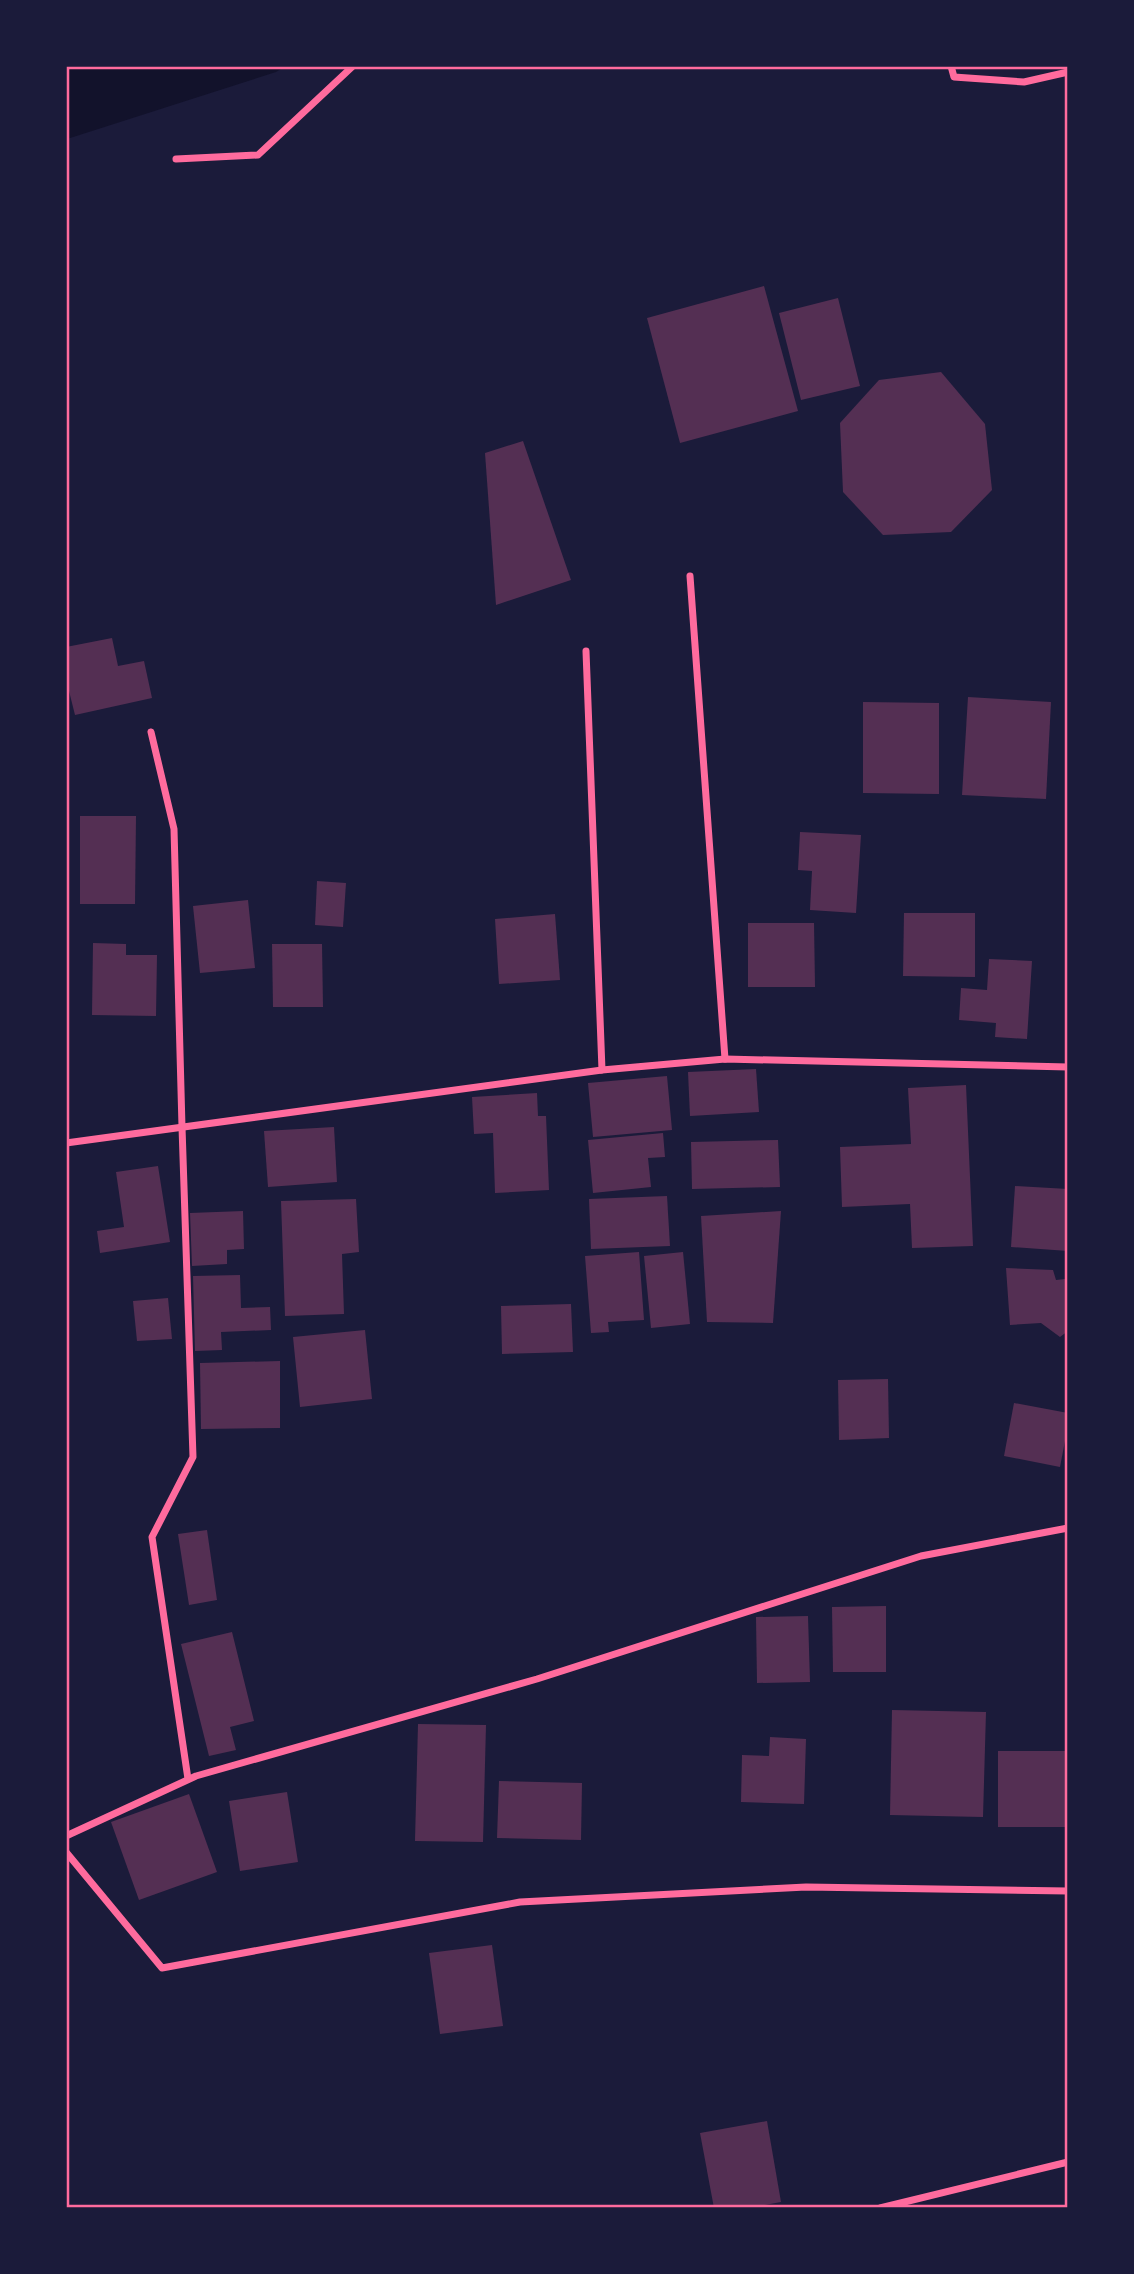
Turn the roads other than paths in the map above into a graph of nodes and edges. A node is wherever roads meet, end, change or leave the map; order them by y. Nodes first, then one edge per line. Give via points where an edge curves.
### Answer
1 (353, 66) edge
2 (951, 66) edge
3 (1068, 72) edge
4 (176, 159) dead end
5 (690, 576) dead end
6 (586, 651) dead end
7 (151, 732) dead end
8 (725, 1059) junction
9 (1068, 1067) edge
10 (602, 1070) junction
11 (182, 1127) junction
12 (66, 1143) edge
13 (1068, 1528) edge
14 (188, 1779) junction
15 (66, 1836) edge
16 (66, 1852) edge
17 (1068, 1891) edge
18 (1068, 2162) edge
19 (880, 2207) edge

1 - 4 street via 258,155
2 - 3 street via 954,78 1024,82
5 - 8 street
6 - 10 street
7 - 11 street via 174,829
8 - 9 street
8 - 10 street
10 - 11 street
11 - 12 street
11 - 14 street via 194,1457 152,1537
13 - 14 street via 922,1556 537,1679
14 - 15 street
16 - 17 street via 162,1968 520,1902 806,1887
18 - 19 street

